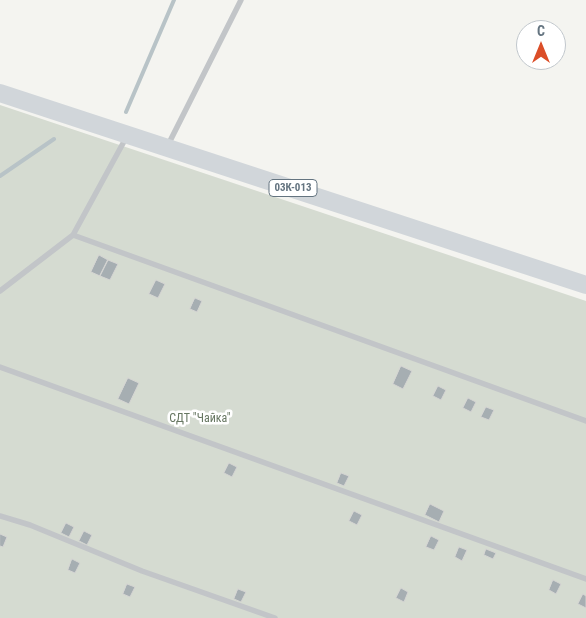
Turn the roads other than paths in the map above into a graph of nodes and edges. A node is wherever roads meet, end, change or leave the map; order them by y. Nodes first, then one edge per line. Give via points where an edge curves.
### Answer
1 (241, 0) edge
2 (0, 93) edge
3 (128, 134) junction
4 (168, 147) junction
5 (73, 235) junction
6 (586, 285) edge
7 (0, 292) edge
8 (0, 367) edge
9 (586, 420) edge
10 (0, 516) edge
11 (586, 579) edge
12 (275, 618) edge

1 - 4 lane
2 - 3 main road, 03К-013
3 - 4 main road, 03К-013
3 - 5 lane
4 - 6 main road, 03К-013
5 - 7 lane
5 - 9 lane
8 - 11 lane
10 - 12 lane

